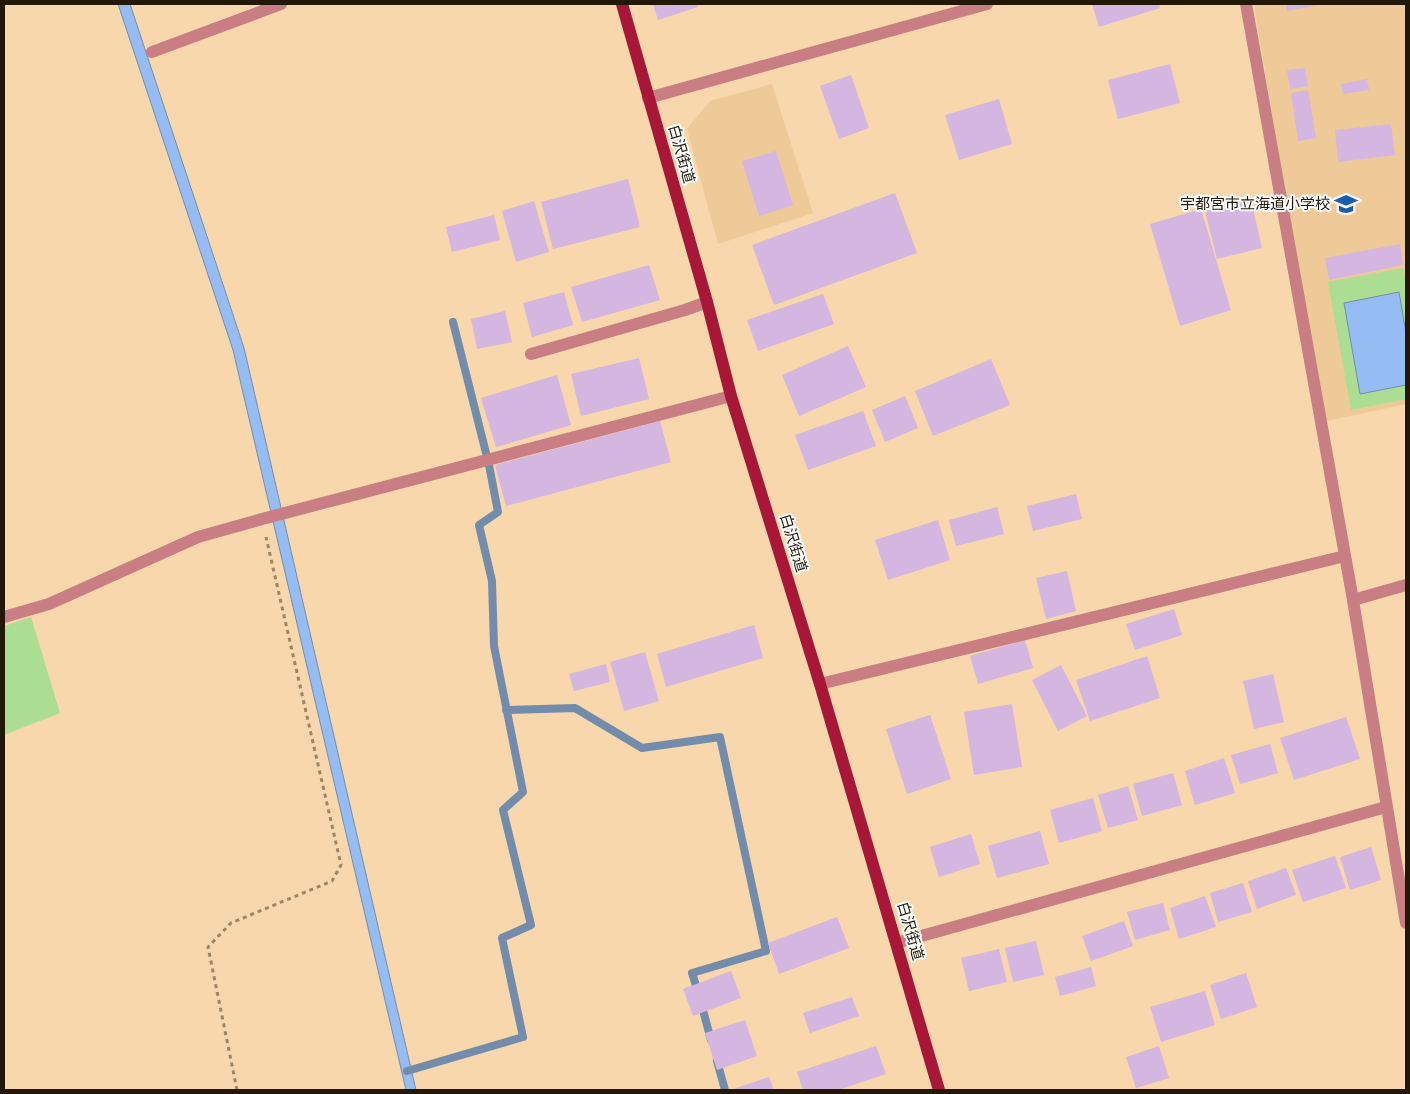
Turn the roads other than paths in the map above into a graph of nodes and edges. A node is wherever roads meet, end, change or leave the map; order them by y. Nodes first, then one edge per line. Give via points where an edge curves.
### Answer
1 (281, 4) edge
2 (622, 4) edge
3 (987, 4) edge
4 (1246, 4) edge
5 (152, 52) dead end
6 (648, 98) junction
7 (707, 302) junction
8 (531, 354) dead end
9 (730, 396) junction
10 (1344, 556) junction
11 (1406, 586) edge
12 (1352, 600) junction
13 (4, 618) edge
14 (820, 684) junction
15 (1386, 807) junction
16 (1406, 923) edge
17 (896, 943) junction
18 (939, 1090) edge

1 - 5 street
2 - 6 main road, 白沢街道
3 - 6 street
4 - 10 street
6 - 7 main road, 白沢街道
7 - 8 street
7 - 9 main road, 白沢街道
9 - 13 street via 198,538 49,604
9 - 14 main road, 白沢街道
10 - 12 street
10 - 14 street
11 - 12 street
12 - 15 street
14 - 17 main road, 白沢街道
15 - 16 street
15 - 17 street
17 - 18 main road, 白沢街道

